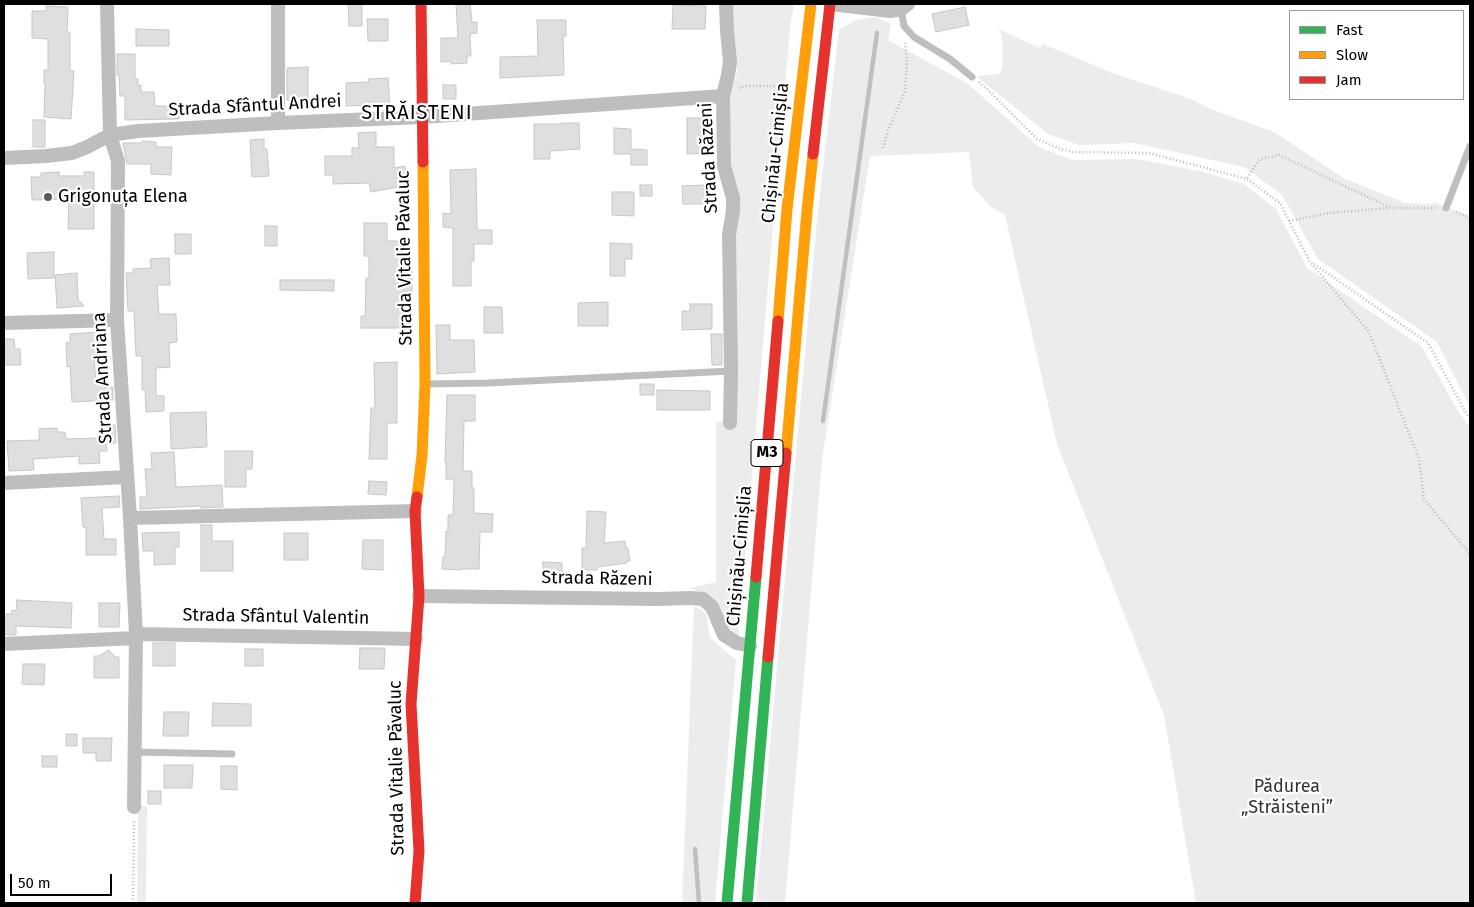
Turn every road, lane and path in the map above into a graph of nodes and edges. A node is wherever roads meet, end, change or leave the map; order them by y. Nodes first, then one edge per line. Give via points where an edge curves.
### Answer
1 (107, 4) edge
2 (278, 4) edge
3 (421, 4) edge
4 (726, 4) edge
5 (811, 4) edge
6 (830, 4) edge
7 (904, 6) edge
8 (904, 26) junction
9 (972, 77) joint
10 (801, 86) junction
11 (723, 96) junction
12 (422, 117) junction
13 (278, 122) junction
14 (110, 135) junction
15 (1470, 146) edge
16 (883, 148) dead end
17 (4, 158) edge
18 (1247, 179) junction
19 (1391, 208) junction
20 (1446, 208) junction
21 (1470, 218) edge
22 (1289, 221) junction
23 (1310, 262) junction
24 (117, 320) junction
25 (4, 323) edge
26 (731, 371) junction
27 (425, 384) junction
28 (1470, 418) edge
29 (730, 423) dead end
30 (127, 477) junction
31 (4, 484) edge
32 (416, 511) junction
33 (130, 518) junction
34 (1470, 554) edge
35 (419, 596) junction
36 (136, 636) junction
37 (416, 638) junction
38 (4, 644) edge
39 (750, 646) junction
40 (134, 752) junction
41 (232, 754) dead end
42 (134, 807) joint
43 (133, 903) edge
44 (415, 903) edge
45 (727, 903) edge
46 (747, 903) edge

1 - 14 street, Strada Andriana
2 - 13 street
3 - 12 main road, Strada Vitalie Păvaluc
4 - 11 street, Strada Răzeni via 730,62
5 - 10 main road, Chișinău-Cimișlia / M3
6 - 7 street via 880,11
6 - 46 main road, Chișinău-Cimișlia / M3 via 806,220
7 - 8 lane
8 - 9 lane via 914,37
8 - 16 path via 905,91
9 - 18 path via 1036,138 1058,148 1072,152 1149,153
10 - 11 path via 747,86
10 - 39 main road, Chișinău-Cimișlia / M3
11 - 12 street, Strada Sfântul Andrei
11 - 26 street, Strada Răzeni via 724,166 733,198 729,234
12 - 13 street, Strada Sfântul Andrei
12 - 27 main road, Strada Vitalie Păvaluc
13 - 14 street, Strada Sfântul Andrei
14 - 17 street, Strada Sfântul Andrei via 72,153
14 - 24 street, Strada Andriana via 118,161
15 - 20 lane
18 - 19 path via 1260,159 1279,155
18 - 22 path via 1280,203
19 - 20 path
19 - 22 path via 1329,213
20 - 21 path
22 - 23 path
23 - 28 path via 1428,343
23 - 34 path via 1370,332 1419,459 1424,499
24 - 25 street
24 - 30 street, Strada Andriana
26 - 27 lane
26 - 29 street, Strada Răzeni
27 - 32 main road, Strada Vitalie Păvaluc
30 - 31 street
30 - 33 street, Strada Andriana
32 - 33 street
32 - 35 main road, Strada Vitalie Păvaluc
33 - 36 street, Strada Andriana
35 - 37 main road, Strada Vitalie Păvaluc
35 - 39 street, Strada Răzeni via 703,599 712,607 724,635
36 - 37 street, Strada Sfântul Valentin
36 - 38 street, Strada Sfântul Valentin
36 - 40 street, Strada Andriana
37 - 44 main road, Strada Vitalie Păvaluc via 411,704 419,851
39 - 45 main road, Chișinău-Cimișlia / M3
40 - 41 lane
40 - 42 street, Strada Andriana
42 - 43 path

